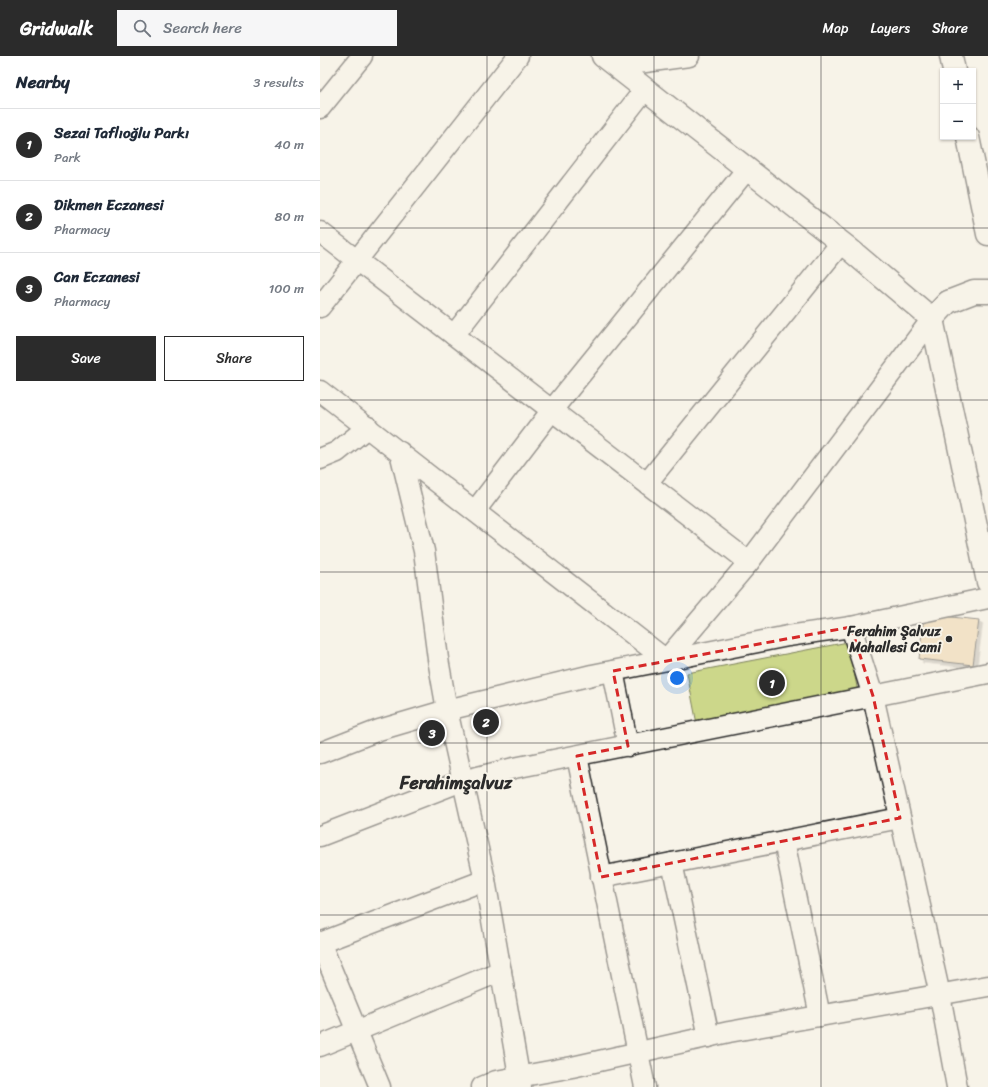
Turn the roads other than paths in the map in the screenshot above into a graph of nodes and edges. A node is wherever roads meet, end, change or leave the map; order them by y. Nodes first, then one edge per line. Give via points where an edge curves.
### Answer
1 (362, 56) edge
2 (518, 56) edge
3 (689, 56) edge
4 (651, 59) edge
5 (610, 61) edge
6 (646, 89) junction
7 (320, 108) edge
8 (969, 140) edge
9 (747, 169) junction
10 (320, 232) edge
11 (988, 234) edge
12 (841, 243) junction
13 (357, 260) junction
14 (988, 292) edge
15 (320, 306) edge
16 (932, 319) junction
17 (454, 335) junction
18 (320, 390) edge
19 (552, 410) junction
20 (368, 427) junction
21 (400, 452) junction
22 (320, 459) edge
23 (647, 483) junction
24 (475, 511) junction
25 (749, 562) junction
26 (988, 582) edge
27 (988, 598) edge
28 (851, 627) junction
29 (666, 660) junction
30 (613, 671) junction
31 (988, 673) edge
32 (873, 696) junction
33 (447, 710) junction
34 (628, 746) junction
35 (320, 753) edge
36 (576, 756) junction
37 (462, 781) junction
38 (900, 818) junction
39 (320, 836) edge
40 (784, 840) junction
41 (672, 863) junction
42 (601, 877) junction
43 (485, 880) junction
44 (320, 942) edge
45 (500, 970) junction
46 (988, 986) edge
47 (940, 995) junction
48 (820, 1016) junction
49 (357, 1031) junction
50 (709, 1037) junction
51 (320, 1046) edge
52 (637, 1053) junction
53 (520, 1082) edge
54 (380, 1087) edge
55 (482, 1087) edge
56 (645, 1087) edge
57 (957, 1087) edge

1 - 7 street
2 - 13 street
3 - 4 street
4 - 5 street
5 - 6 street
6 - 9 street
6 - 17 street
8 - 11 street
9 - 12 street
9 - 19 street
10 - 13 street
12 - 16 street
12 - 23 street
13 - 15 street
13 - 17 street
14 - 16 street via 974,292 948,302
16 - 25 street
16 - 26 street
17 - 19 street
18 - 20 street
19 - 23 street
19 - 24 street
20 - 21 street
20 - 22 street via 336,452
21 - 24 street
21 - 33 street via 424,551
23 - 25 street
24 - 29 street
25 - 29 street
27 - 28 street
28 - 29 street via 788,636
28 - 32 street
29 - 30 street
30 - 33 street
30 - 34 street
31 - 32 street
32 - 34 street
32 - 38 street
33 - 35 street via 379,730
33 - 37 street
34 - 36 street
36 - 37 street
36 - 42 street
37 - 39 street
37 - 43 street
38 - 40 street
38 - 47 street
40 - 41 street
40 - 48 street
41 - 42 street
41 - 50 street
42 - 52 street
43 - 44 street
43 - 45 street
44 - 49 street
45 - 49 street
45 - 53 street
46 - 47 street
47 - 48 street
47 - 57 street
48 - 50 street
49 - 51 street
49 - 54 street
50 - 52 street
52 - 53 street
52 - 56 street
53 - 55 street via 496,1082

